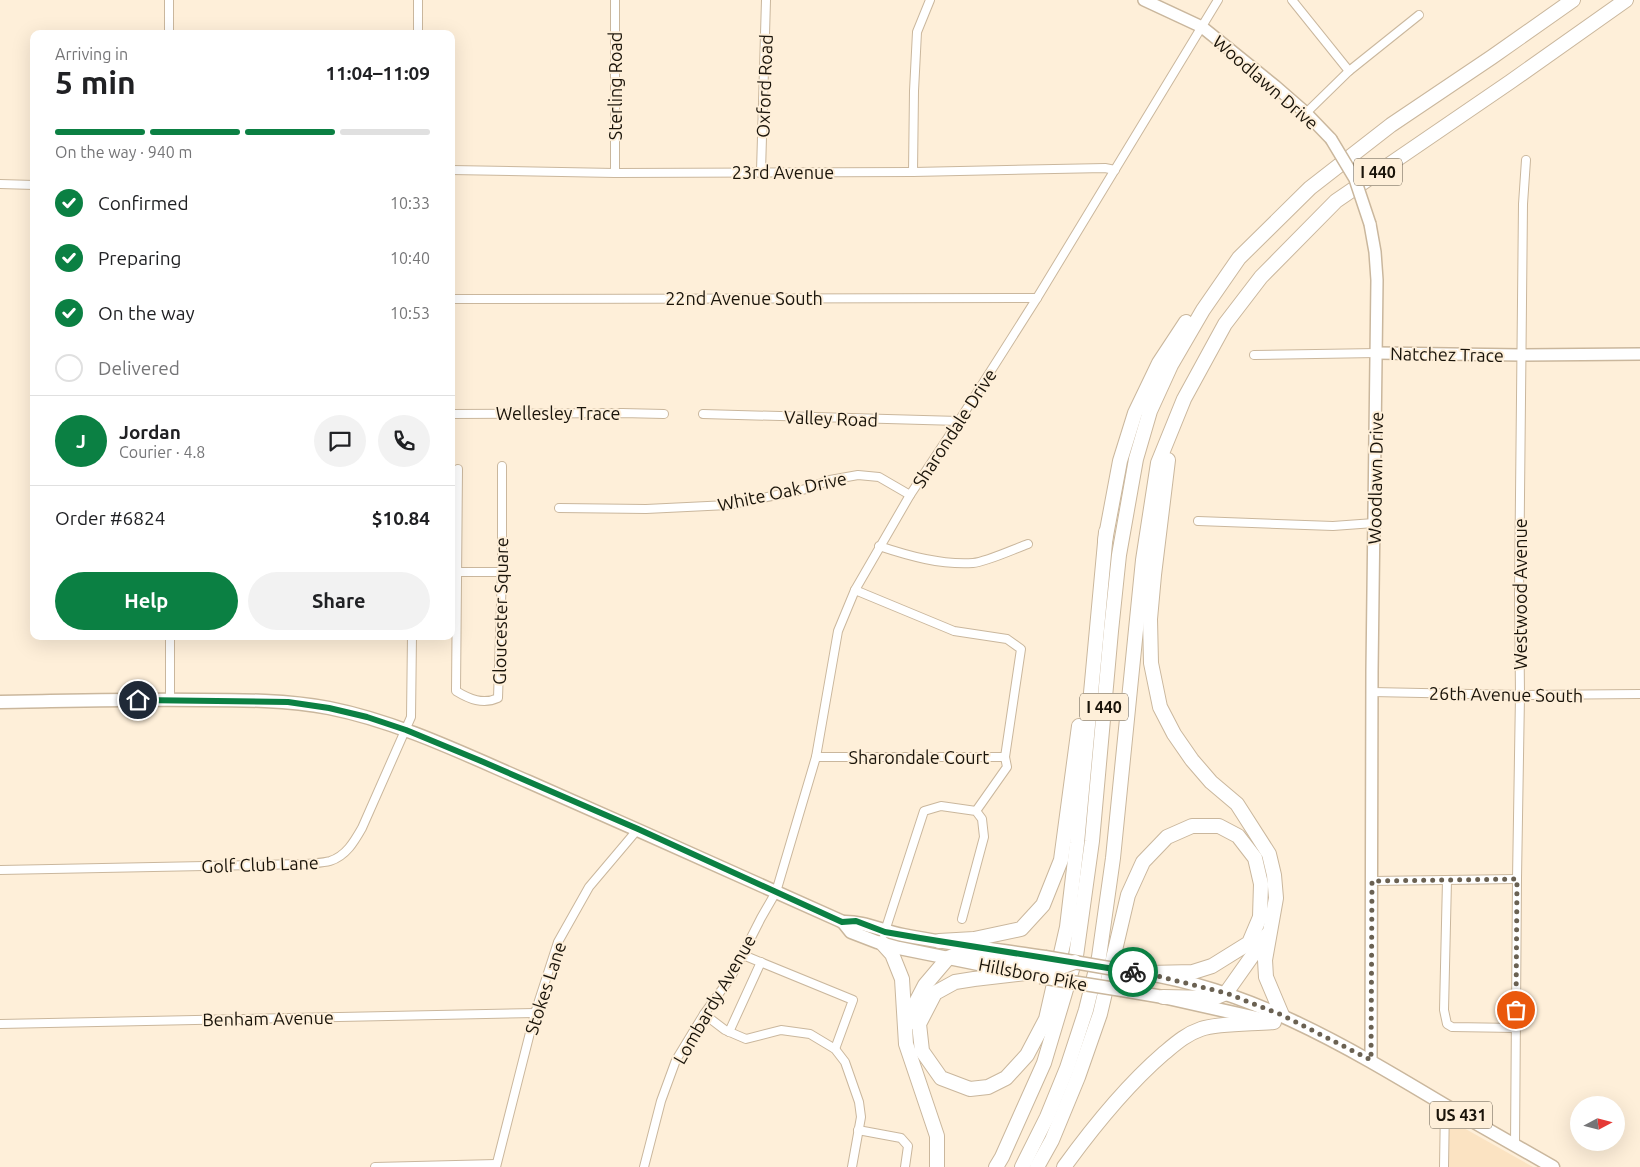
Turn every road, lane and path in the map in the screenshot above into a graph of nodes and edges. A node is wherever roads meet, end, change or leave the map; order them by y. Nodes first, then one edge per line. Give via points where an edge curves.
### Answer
1 (170, 0) edge
2 (418, 0) edge
3 (615, 0) edge
4 (766, 0) edge
5 (930, 0) edge
6 (1144, 0) edge
7 (1218, 0) edge
8 (1292, 0) edge
9 (1573, 0) edge
10 (1626, 0) edge
11 (1418, 15) dead end
12 (1202, 27) junction
13 (169, 30) edge
14 (418, 30) edge
15 (1349, 71) junction
16 (1306, 113) junction
17 (1526, 160) dead end
18 (455, 170) edge
19 (1115, 170) junction
20 (761, 171) junction
21 (615, 172) junction
22 (913, 172) junction
23 (0, 184) edge
24 (30, 185) edge
25 (1238, 258) junction
26 (1037, 298) junction
27 (455, 299) edge
28 (1376, 353) junction
29 (1640, 354) edge
30 (1254, 355) dead end
31 (1522, 355) junction
32 (1184, 399) junction
33 (455, 414) edge
34 (664, 414) dead end
35 (703, 414) dead end
36 (959, 421) junction
37 (502, 466) dead end
38 (458, 468) dead end
39 (910, 495) junction
40 (559, 508) dead end
41 (1198, 522) dead end
42 (1374, 523) junction
43 (1106, 532) junction
44 (1028, 544) dead end
45 (879, 546) junction
46 (457, 572) junction
47 (502, 572) junction
48 (855, 590) junction
49 (170, 640) edge
50 (412, 640) edge
51 (1372, 692) junction
52 (1640, 694) edge
53 (1520, 695) junction
54 (170, 700) junction
55 (0, 702) edge
56 (406, 730) junction
57 (816, 756) junction
58 (1005, 757) junction
59 (976, 811) junction
60 (638, 829) junction
61 (0, 870) edge
62 (1517, 879) junction
63 (1447, 880) junction
64 (1372, 881) junction
65 (776, 892) junction
66 (962, 919) dead end
67 (1269, 932) junction
68 (884, 937) junction
69 (939, 941) junction
70 (744, 955) junction
71 (948, 958) junction
72 (759, 961) junction
73 (1075, 962) joint
74 (1042, 967) junction
75 (1111, 968) junction
76 (1026, 973) junction
77 (1149, 974) junction
78 (1226, 993) junction
79 (1163, 997) junction
80 (535, 1013) junction
81 (704, 1014) junction
82 (1278, 1019) junction
83 (0, 1024) edge
84 (1516, 1028) junction
85 (906, 1031) junction
86 (729, 1032) junction
87 (835, 1049) junction
88 (1371, 1060) junction
89 (1445, 1105) junction
90 (858, 1130) junction
91 (1515, 1146) junction
92 (496, 1166) edge
93 (375, 1167) edge
94 (644, 1167) edge
95 (852, 1167) edge
96 (904, 1167) edge
97 (937, 1167) edge
98 (996, 1167) edge
99 (1022, 1167) edge
100 (1037, 1167) edge
101 (1064, 1167) edge
102 (1444, 1167) edge
103 (1553, 1167) edge

1 - 13 street
2 - 14 street
3 - 21 street, Sterling Road
4 - 20 street, Oxford Road
5 - 22 street via 917,32
6 - 12 main road, Woodlawn Drive
7 - 12 street, Sharondale Drive
8 - 15 street
9 - 25 highway, I 440 via 1391,125 1310,188
10 - 32 highway, I 440 via 1336,201 1261,278 1231,316
11 - 15 street
12 - 16 main road, Woodlawn Drive
12 - 19 street, Sharondale Drive
15 - 16 street
16 - 28 main road, Woodlawn Drive, bridge via 1331,138 1356,179 1370,224 1377,280
17 - 31 street, Westwood Avenue
18 - 21 street, 23rd Avenue
19 - 22 street, 23rd Avenue
19 - 26 street, Sharondale Drive
20 - 21 street, 23rd Avenue
20 - 22 street, 23rd Avenue
23 - 24 street
25 - 43 highway via 1206,295 1159,362 1135,413 1120,461
25 - 98 highway, I 440 via 1171,365 1150,411 1136,459 1119,555 1092,841 1076,956 1044,1063
26 - 27 street, 22nd Avenue South
26 - 36 street, Sharondale Drive
28 - 30 street, Natchez Trace
28 - 31 main road, Natchez Trace
28 - 42 main road, Woodlawn Drive
29 - 31 main road, Natchez Trace
31 - 53 street, Westwood Avenue
32 - 67 highway via 1167,467 1150,619 1151,663 1160,707 1174,734 1205,775 1237,804 1269,854 1276,898
32 - 99 highway, I 440 via 1158,463 1143,560 1113,858 1099,957 1067,1068
33 - 34 street, Wellesley Trace
35 - 36 street, Valley Road
36 - 39 street, Sharondale Drive
37 - 47 street, Gloucester Square
38 - 46 street, Gloucester Square
39 - 40 street, White Oak Drive via 879,477 858,475 728,506
39 - 45 street, Sharondale Drive
41 - 42 street via 1333,526
42 - 51 main road, Woodlawn Drive
43 - 69 highway via 1061,860 1043,905 1021,928 974,939
43 - 76 highway via 1078,843 1067,927 1046,1019 1027,1056 1006,1078 988,1087 970,1090 941,1078 922,1051 918,1024 935,993 954,982
44 - 45 street via 974,563 906,556
45 - 48 street, Sharondale Drive
46 - 47 street
46 - 47 street, Gloucester Square via 456,691 467,698 491,701 498,698
48 - 57 street, Sharondale Drive via 838,631
48 - 58 street, Sharondale Court via 954,631 1007,639 1021,649
49 - 54 street
50 - 56 street, Golf Club Lane via 411,716
51 - 53 street, 26th Avenue South
51 - 64 main road, Woodlawn Drive
52 - 53 street, 26th Avenue South
53 - 62 street, Westwood Avenue
54 - 55 main road, Hillsboro Pike / US 431
54 - 56 main road, Hillsboro Pike / US 431 via 288,702 338,710
56 - 60 main road, Hillsboro Pike / US 431
56 - 61 street, Golf Club Lane via 354,843 344,854 330,861
57 - 58 street, Sharondale Court
57 - 65 street, Sharondale Drive
58 - 59 street via 1007,767
59 - 66 street via 982,819 984,837
59 - 68 street via 941,806 924,812
60 - 65 main road, Hillsboro Pike / US 431
60 - 80 street, Stokes Lane via 589,887 558,942
62 - 63 street
62 - 84 street, Westwood Avenue
63 - 64 street
63 - 84 street via 1444,1010 1447,1024 1452,1027
64 - 88 main road, Woodlawn Drive
65 - 68 main road, Hillsboro Pike / US 431 via 842,922 851,932
65 - 70 street, Lombardy Avenue
67 - 78 highway
67 - 82 highway via 1266,977
68 - 69 main road, Hillsboro Pike / US 431
68 - 71 main road, Hillsboro Pike / US 431
68 - 85 highway via 902,979
69 - 74 main road, Hillsboro Pike / US 431
70 - 72 street
70 - 81 street, Lombardy Avenue
71 - 74 highway via 958,954 969,955
71 - 76 main road, Hillsboro Pike / US 431
71 - 85 highway via 925,985
72 - 86 street
72 - 87 street via 853,1000
73 - 74 highway, bridge via 1061,967
73 - 75 main road, Hillsboro Pike / US 431, bridge
74 - 76 main road, Hillsboro Pike / US 431
74 - 79 main road, Hillsboro Pike / US 431, bridge via 1122,990
75 - 77 main road, Hillsboro Pike / US 431, bridge
75 - 77 highway via 1128,895 1143,862 1167,837 1192,826 1219,826 1238,836 1255,858 1261,884 1260,917 1249,943 1212,966 1193,972
75 - 100 highway via 1100,1014 1078,1077
77 - 78 main road, Hillsboro Pike / US 431
78 - 79 highway via 1214,998
78 - 82 main road, Hillsboro Pike / US 431
79 - 82 main road, Hillsboro Pike / US 431
80 - 83 street, Benham Avenue
80 - 92 street, Stokes Lane
81 - 86 street
81 - 94 street, Lombardy Avenue via 676,1060 661,1101
82 - 88 main road, Hillsboro Pike / US 431 via 1312,1031
82 - 101 highway via 1204,1028 1180,1040 1139,1075
84 - 91 street, Westwood Avenue
85 - 97 highway via 906,1044 937,1136
86 - 87 street via 746,1039 781,1030 810,1034
87 - 90 street via 845,1062 859,1102
88 - 89 main road, US 431
89 - 91 main road, US 431
89 - 102 street
90 - 95 street
90 - 96 street via 901,1138 908,1146
91 - 103 main road, US 431
92 - 93 street

